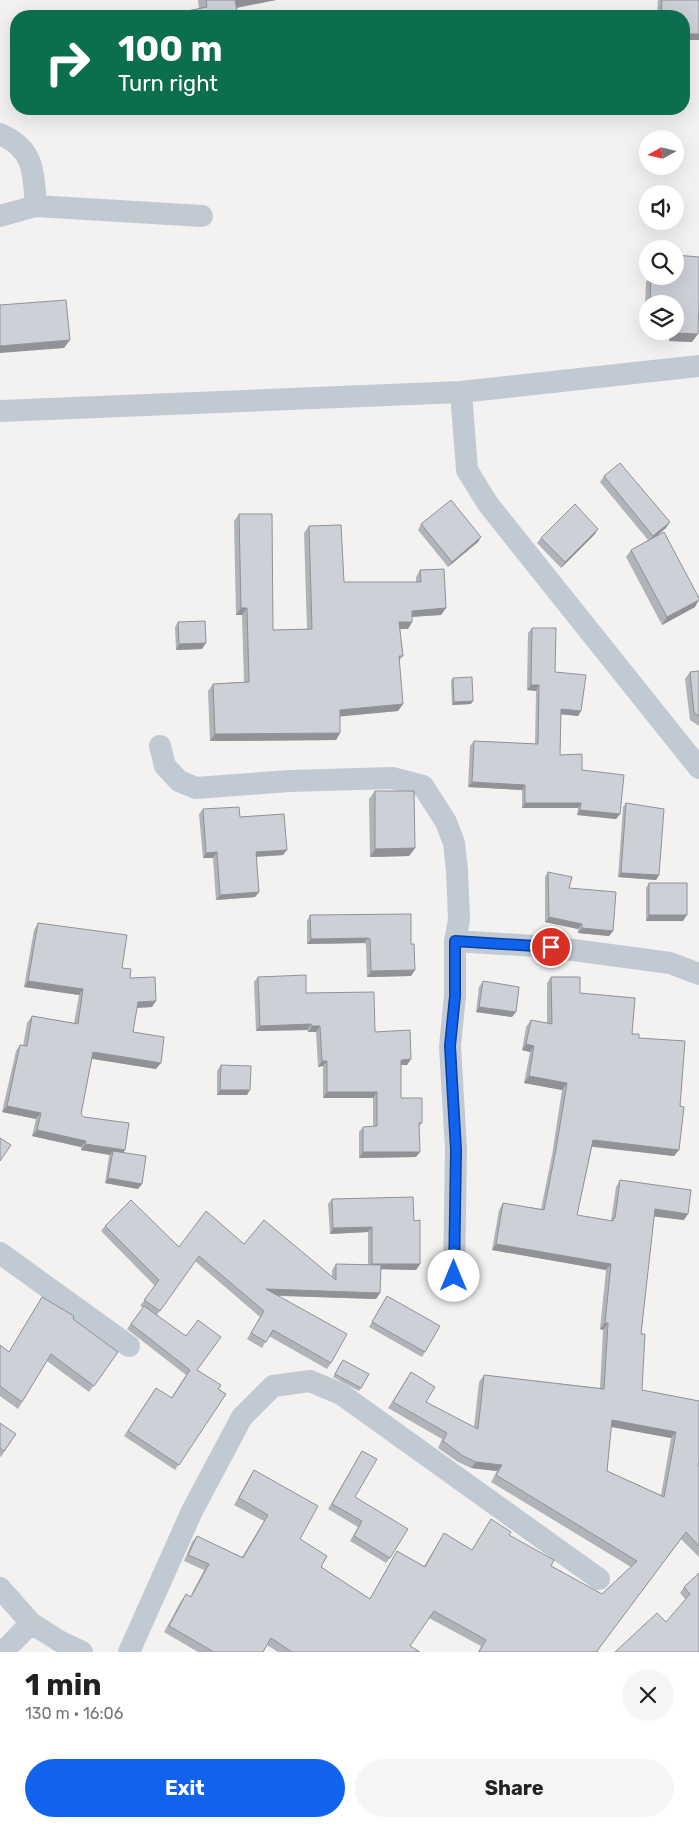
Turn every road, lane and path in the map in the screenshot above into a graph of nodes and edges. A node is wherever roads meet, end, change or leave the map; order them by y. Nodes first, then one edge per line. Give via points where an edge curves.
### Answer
1 (0, 134) edge
2 (36, 206) junction
3 (0, 216) edge
4 (202, 216) dead end
5 (699, 366) edge
6 (461, 392) junction
7 (0, 411) edge
8 (160, 746) dead end
9 (699, 768) edge
10 (455, 941) junction
11 (699, 974) edge
12 (0, 1253) edge
13 (454, 1276) dead end
14 (129, 1346) dead end
15 (599, 1579) dead end
16 (0, 1588) edge
17 (31, 1623) junction
18 (3, 1652) edge
19 (82, 1652) edge
20 (129, 1652) edge

1 - 2 street via 15,141 33,166
2 - 3 street
2 - 4 street
5 - 6 street
6 - 7 street
6 - 9 street via 467,470 488,504
8 - 10 street via 165,766 179,781 196,788 392,778 422,786 446,822 454,842 460,920
10 - 11 street via 560,948 670,963
10 - 13 street via 455,996 450,1046 456,1150
12 - 14 street
15 - 20 street via 341,1394 310,1381 273,1386 242,1417 192,1511
16 - 17 street
17 - 18 street
17 - 19 street

